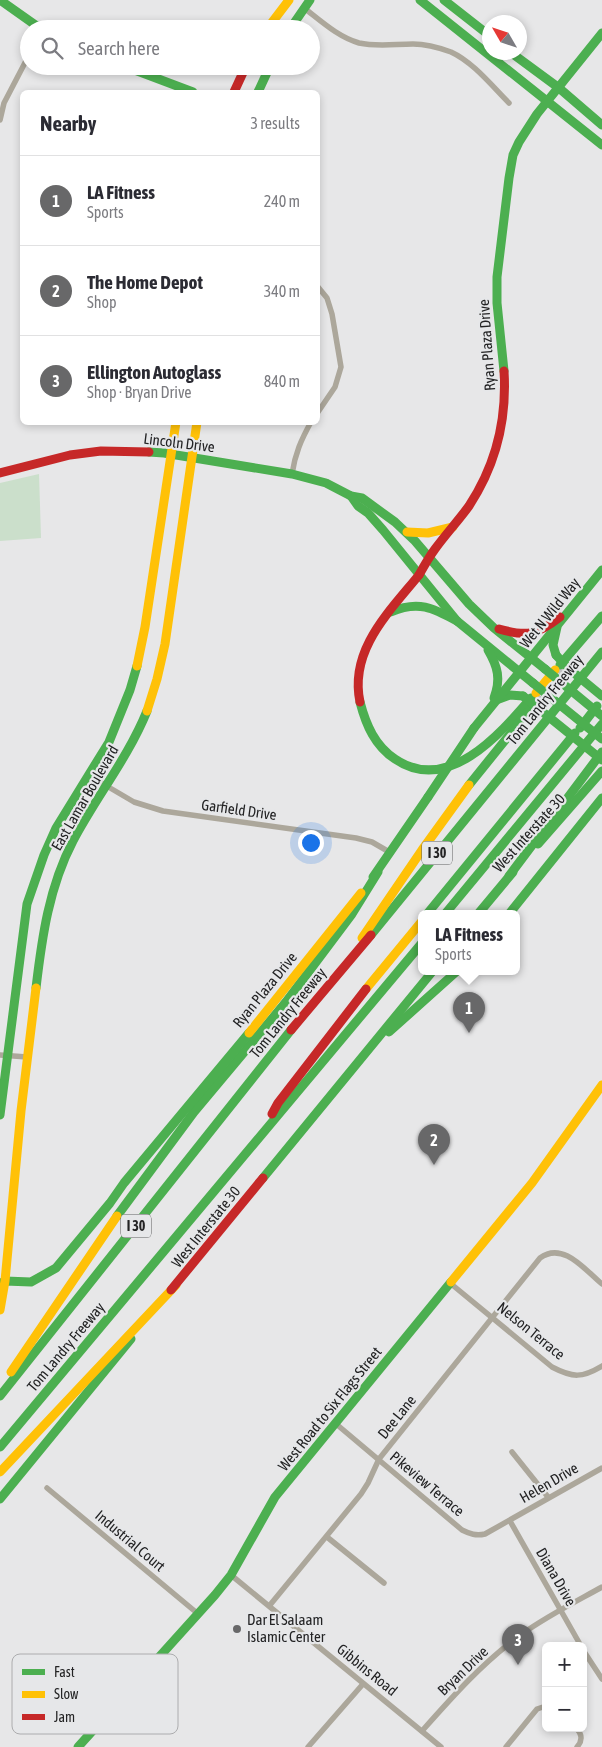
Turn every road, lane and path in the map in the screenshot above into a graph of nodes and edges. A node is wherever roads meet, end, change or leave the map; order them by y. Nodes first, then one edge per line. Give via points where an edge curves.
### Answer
1 (0, 0) edge
2 (289, 0) edge
3 (310, 0) edge
4 (420, 0) edge
5 (444, 0) edge
6 (304, 8) junction
7 (28, 20) edge
8 (274, 20) edge
9 (296, 20) edge
10 (320, 20) edge
11 (320, 20) edge
12 (482, 30) edge
13 (602, 33) edge
14 (521, 60) edge
15 (20, 72) edge
16 (148, 75) edge
17 (242, 75) edge
18 (266, 75) edge
19 (558, 88) junction
20 (188, 90) edge
21 (235, 90) edge
22 (259, 90) edge
23 (548, 102) junction
24 (509, 103) dead end
25 (0, 120) edge
26 (602, 125) edge
27 (602, 145) edge
28 (320, 289) edge
29 (320, 409) edge
30 (176, 425) edge
31 (197, 425) edge
32 (309, 425) edge
33 (172, 455) junction
34 (192, 458) junction
35 (0, 473) edge
36 (292, 474) junction
37 (351, 496) junction
38 (453, 527) junction
39 (407, 532) junction
40 (429, 558) junction
41 (602, 570) edge
42 (419, 575) junction
43 (570, 609) junction
44 (388, 613) junction
45 (602, 617) edge
46 (457, 621) junction
47 (558, 624) junction
48 (494, 628) junction
49 (484, 643) junction
50 (602, 652) edge
51 (532, 658) junction
52 (519, 672) junction
53 (533, 695) junction
54 (602, 696) edge
55 (600, 702) edge
56 (493, 705) junction
57 (602, 716) edge
58 (602, 724) edge
59 (602, 739) edge
60 (602, 752) edge
61 (602, 760) edge
62 (602, 771) edge
63 (88, 776) junction
64 (107, 787) junction
65 (602, 798) edge
66 (391, 853) junction
67 (378, 872) junction
68 (509, 876) junction
69 (430, 910) edge
70 (448, 910) edge
71 (481, 910) edge
72 (512, 910) edge
73 (418, 926) edge
74 (418, 948) edge
75 (430, 975) edge
76 (453, 975) edge
77 (334, 979) junction
78 (372, 1047) junction
79 (3, 1055) edge
80 (27, 1057) junction
81 (602, 1086) edge
82 (0, 1115) edge
83 (259, 1137) junction
84 (3, 1282) edge
85 (450, 1283) junction
86 (602, 1284) edge
87 (176, 1285) junction
88 (0, 1310) edge
89 (493, 1317) junction
90 (602, 1366) edge
91 (0, 1389) edge
92 (0, 1396) edge
93 (335, 1423) junction
94 (0, 1447) edge
95 (512, 1452) dead end
96 (379, 1459) junction
97 (602, 1468) edge
98 (0, 1472) edge
99 (47, 1488) dead end
100 (548, 1497) junction
101 (0, 1499) edge
102 (510, 1521) junction
103 (327, 1537) junction
104 (231, 1575) junction
105 (384, 1583) dead end
106 (602, 1587) edge
107 (270, 1605) junction
108 (560, 1610) junction
109 (198, 1613) junction
110 (579, 1642) edge
111 (161, 1654) edge
112 (587, 1656) edge
113 (602, 1679) edge
114 (363, 1684) junction
115 (542, 1707) edge
116 (422, 1731) junction
117 (579, 1732) edge
118 (90, 1734) edge
119 (78, 1747) edge
120 (308, 1747) edge
121 (441, 1747) edge
122 (506, 1747) edge
123 (577, 1747) edge

1 - 7 main road
2 - 8 main road
3 - 6 main road
4 - 23 main road
5 - 12 main road
6 - 9 main road
6 - 11 street
10 - 24 street via 360,43 415,44 452,53
13 - 19 main road
14 - 19 main road
15 - 25 street via 4,103
16 - 20 main road
17 - 21 main road
18 - 22 main road
19 - 23 main road
19 - 26 main road
23 - 27 main road
23 - 38 main road, Ryan Plaza Drive via 518,144 510,171 498,258 497,301 504,390 500,433 482,483
28 - 29 street via 327,298 332,314 341,367 335,387
30 - 33 main road, East Lamar Boulevard
31 - 34 main road, East Lamar Boulevard
32 - 36 street via 294,456
33 - 34 main road, Lincoln Drive
33 - 35 main road, Lincoln Drive via 101,450
33 - 63 main road, East Lamar Boulevard via 139,657 114,730
34 - 36 main road, Lincoln Drive
34 - 64 main road, East Lamar Boulevard via 160,667 135,738
36 - 37 main road, Lincoln Drive via 326,483
37 - 39 main road, Lincoln Drive via 372,504
37 - 42 main road, Lincoln Drive via 384,530
38 - 39 main road via 428,533
38 - 40 main road, Ryan Plaza Drive
39 - 40 main road, Lincoln Drive
40 - 42 main road, Ryan Plaza Drive
40 - 48 main road, Lincoln Drive via 468,604
41 - 43 main road, Wet N Wild Way
42 - 44 main road, Ryan Plaza Drive
42 - 46 main road, Lincoln Drive
43 - 47 main road, Wet N Wild Way
43 - 48 main road via 531,635
44 - 46 main road via 411,604 434,608
44 - 53 main road, Ryan Plaza Drive via 363,653 358,688 367,727 374,740 396,760 411,767 428,769 467,759 510,722
45 - 53 main road via 559,670
46 - 49 main road, Lincoln Drive
47 - 51 main road, Wet N Wild Way
47 - 54 main road, bridge via 553,645 556,655
48 - 51 main road, Lincoln Drive
49 - 52 main road, Lincoln Drive
49 - 56 main road via 499,672
50 - 77 main road, Tom Landry Freeway / I 30
51 - 52 main road, Wet N Wild Way
51 - 57 main road, Lincoln Drive, bridge
52 - 53 main road, Lincoln Drive
52 - 56 main road, Ryan Plaza Drive
53 - 56 main road via 510,695
53 - 59 main road, bridge
53 - 61 main road, bridge
53 - 77 main road via 433,832
55 - 69 main road, I 30
56 - 66 main road, Ryan Plaza Drive, bridge via 474,728
58 - 70 main road
60 - 68 main road
62 - 68 main road, West Interstate 30
63 - 64 street, Garfield Drive
63 - 79 main road, East Lamar Boulevard via 56,828 27,904
64 - 66 street, Garfield Drive via 153,808 189,816 356,838 372,842
64 - 80 main road, East Lamar Boulevard via 78,830 46,914
65 - 72 main road
66 - 67 main road, Ryan Plaza Drive
67 - 84 main road, Ryan Plaza Drive via 56,1268 31,1282
67 - 91 main road via 352,914 286,1002 160,1156
68 - 71 main road, West Interstate 30
73 - 83 main road, I 30 via 278,1103
74 - 83 main road, Tom Landry Freeway / I 30
75 - 78 main road, West Interstate 30
76 - 78 main road
77 - 92 main road, Tom Landry Freeway / I 30
78 - 87 main road, West Interstate 30
79 - 80 street
79 - 82 main road, East Lamar Boulevard
80 - 84 main road, East Lamar Boulevard
81 - 85 main road, West Road to Six Flags Street via 532,1183
83 - 94 main road, Tom Landry Freeway / I 30
84 - 88 main road, East Lamar Boulevard
85 - 89 street, Nelson Terrace
85 - 93 main road, West Road to Six Flags Street
86 - 89 street, Dee Lane via 566,1254 553,1252 540,1258
87 - 98 main road
87 - 101 main road, West Interstate 30
89 - 90 street, Nelson Terrace via 563,1373 581,1376
89 - 96 street, Dee Lane
93 - 96 street, Pikeview Terrace
93 - 104 main road, West Road to Six Flags Street via 275,1498
95 - 100 street
96 - 102 street, Pikeview Terrace via 470,1534 485,1534
96 - 103 street, Dee Lane via 361,1494
97 - 100 street, Helen Drive
99 - 109 street, Industrial Court
100 - 102 street, Helen Drive
102 - 108 street, Diana Drive
103 - 105 street
103 - 107 street, Dee Lane
104 - 107 street, Gibbins Road
104 - 109 main road, West Road to Six Flags Street
106 - 108 street, Bryan Drive
107 - 114 street, Gibbins Road
108 - 110 street, Diana Drive
108 - 116 street, Bryan Drive via 488,1661
109 - 111 main road, West Road to Six Flags Street
112 - 113 street
114 - 116 street, Gibbins Road
114 - 120 street
115 - 122 street via 537,1709
116 - 121 street, Gibbins Road
117 - 123 street via 582,1739
118 - 119 main road, West Road to Six Flags Street

